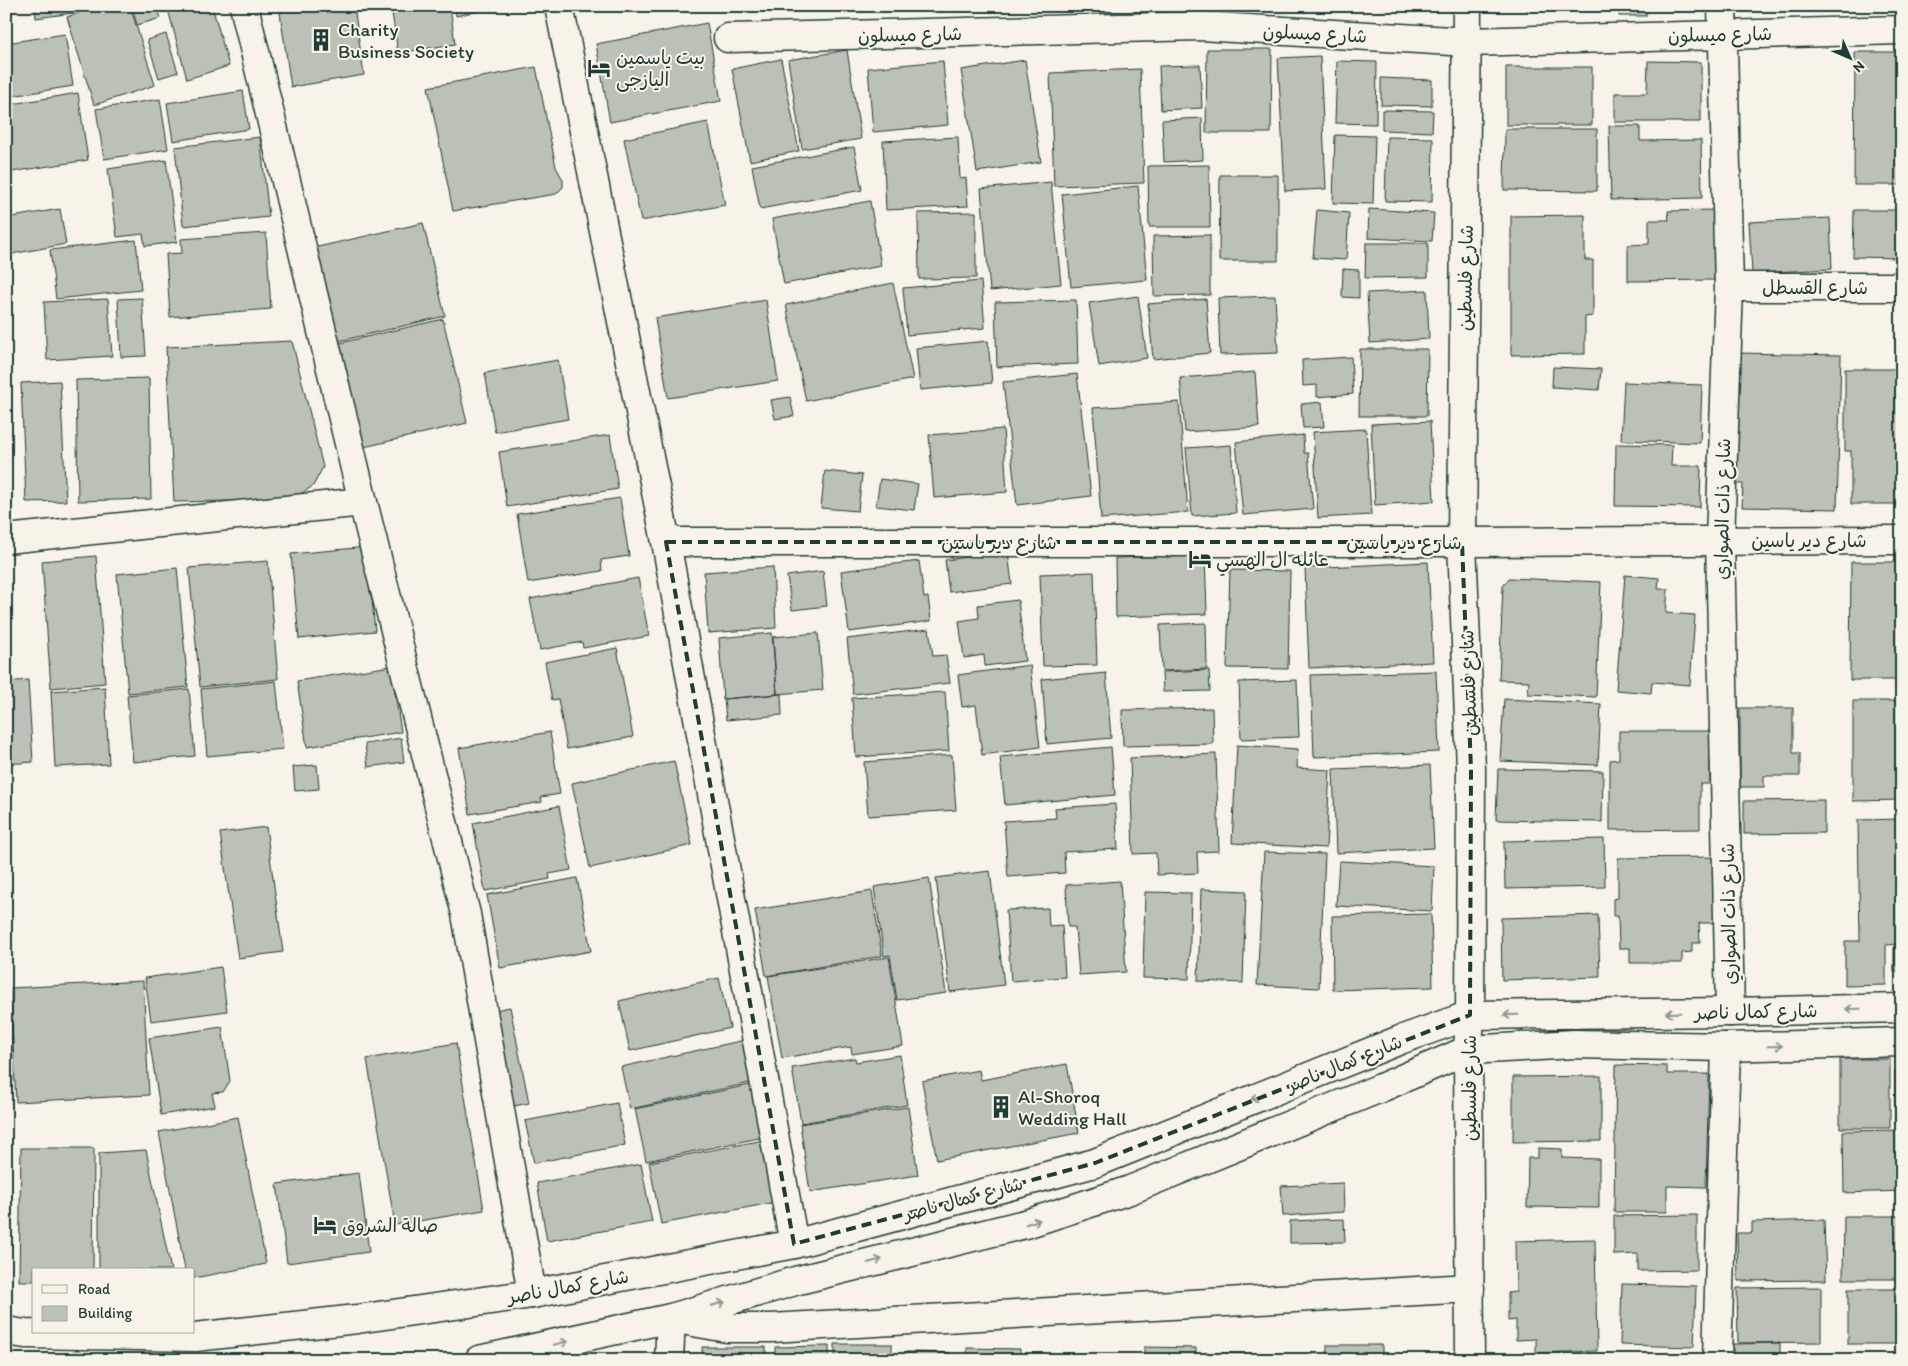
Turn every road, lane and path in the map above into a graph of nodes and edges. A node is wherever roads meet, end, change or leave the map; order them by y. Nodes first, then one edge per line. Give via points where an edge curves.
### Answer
1 (244, 6) edge
2 (559, 6) edge
3 (1467, 6) edge
4 (1722, 6) edge
5 (1200, 16) edge
6 (1902, 30) edge
7 (1722, 34) junction
8 (728, 38) dead end
9 (1468, 42) junction
10 (1729, 287) junction
11 (1902, 287) edge
12 (363, 502) junction
13 (6, 539) edge
14 (1720, 540) junction
15 (1902, 540) edge
16 (666, 542) junction
17 (1462, 542) junction
18 (1902, 1008) edge
19 (1730, 1012) junction
20 (1470, 1016) junction
21 (1902, 1042) edge
22 (1726, 1047) junction
23 (1468, 1050) junction
24 (794, 1244) junction
25 (1470, 1288) junction
26 (532, 1294) junction
27 (670, 1318) junction
28 (6, 1332) edge
29 (479, 1360) edge
30 (669, 1360) edge
31 (1470, 1360) edge
32 (1718, 1360) edge

1 - 12 street
2 - 16 street
3 - 9 street, شارع فلسطين
4 - 7 street, شارع ذات الصواري
5 - 8 street, شارع ميسلون
5 - 9 street, شارع ميسلون
6 - 7 street, شارع ميسلون
7 - 9 street, شارع ميسلون
7 - 10 street, شارع ذات الصواري
9 - 17 street, شارع فلسطين
10 - 11 street, شارع القسطل
10 - 14 street, شارع ذات الصواري
12 - 13 street
12 - 26 street via 466,914
14 - 15 street, شارع دير ياسين
14 - 17 street, شارع دير ياسين
14 - 19 street, شارع ذات الصواري
16 - 17 street, شارع دير ياسين
16 - 24 street
17 - 20 street, شارع فلسطين via 1472,769
18 -> 19 street, شارع كمال ناصر
19 -> 20 street, شارع كمال ناصر
20 - 23 street, شارع فلسطين
20 -> 24 street, شارع كمال ناصر via 1400,1040 1095,1163
22 -> 21 street, شارع كمال ناصر
22 - 23 street, شارع كمال ناصر via 1574,1044
22 - 32 street
23 - 25 street, شارع فلسطين
27 -> 23 street, شارع كمال ناصر via 795,1281 1030,1223 1130,1190
24 - 26 street, شارع كمال ناصر
25 - 27 street via 771,1328 727,1328
25 - 31 street, شارع فلسطين
26 - 28 street, شارع كمال ناصر via 195,1338
29 -> 27 street, شارع كمال ناصر
27 - 30 street

